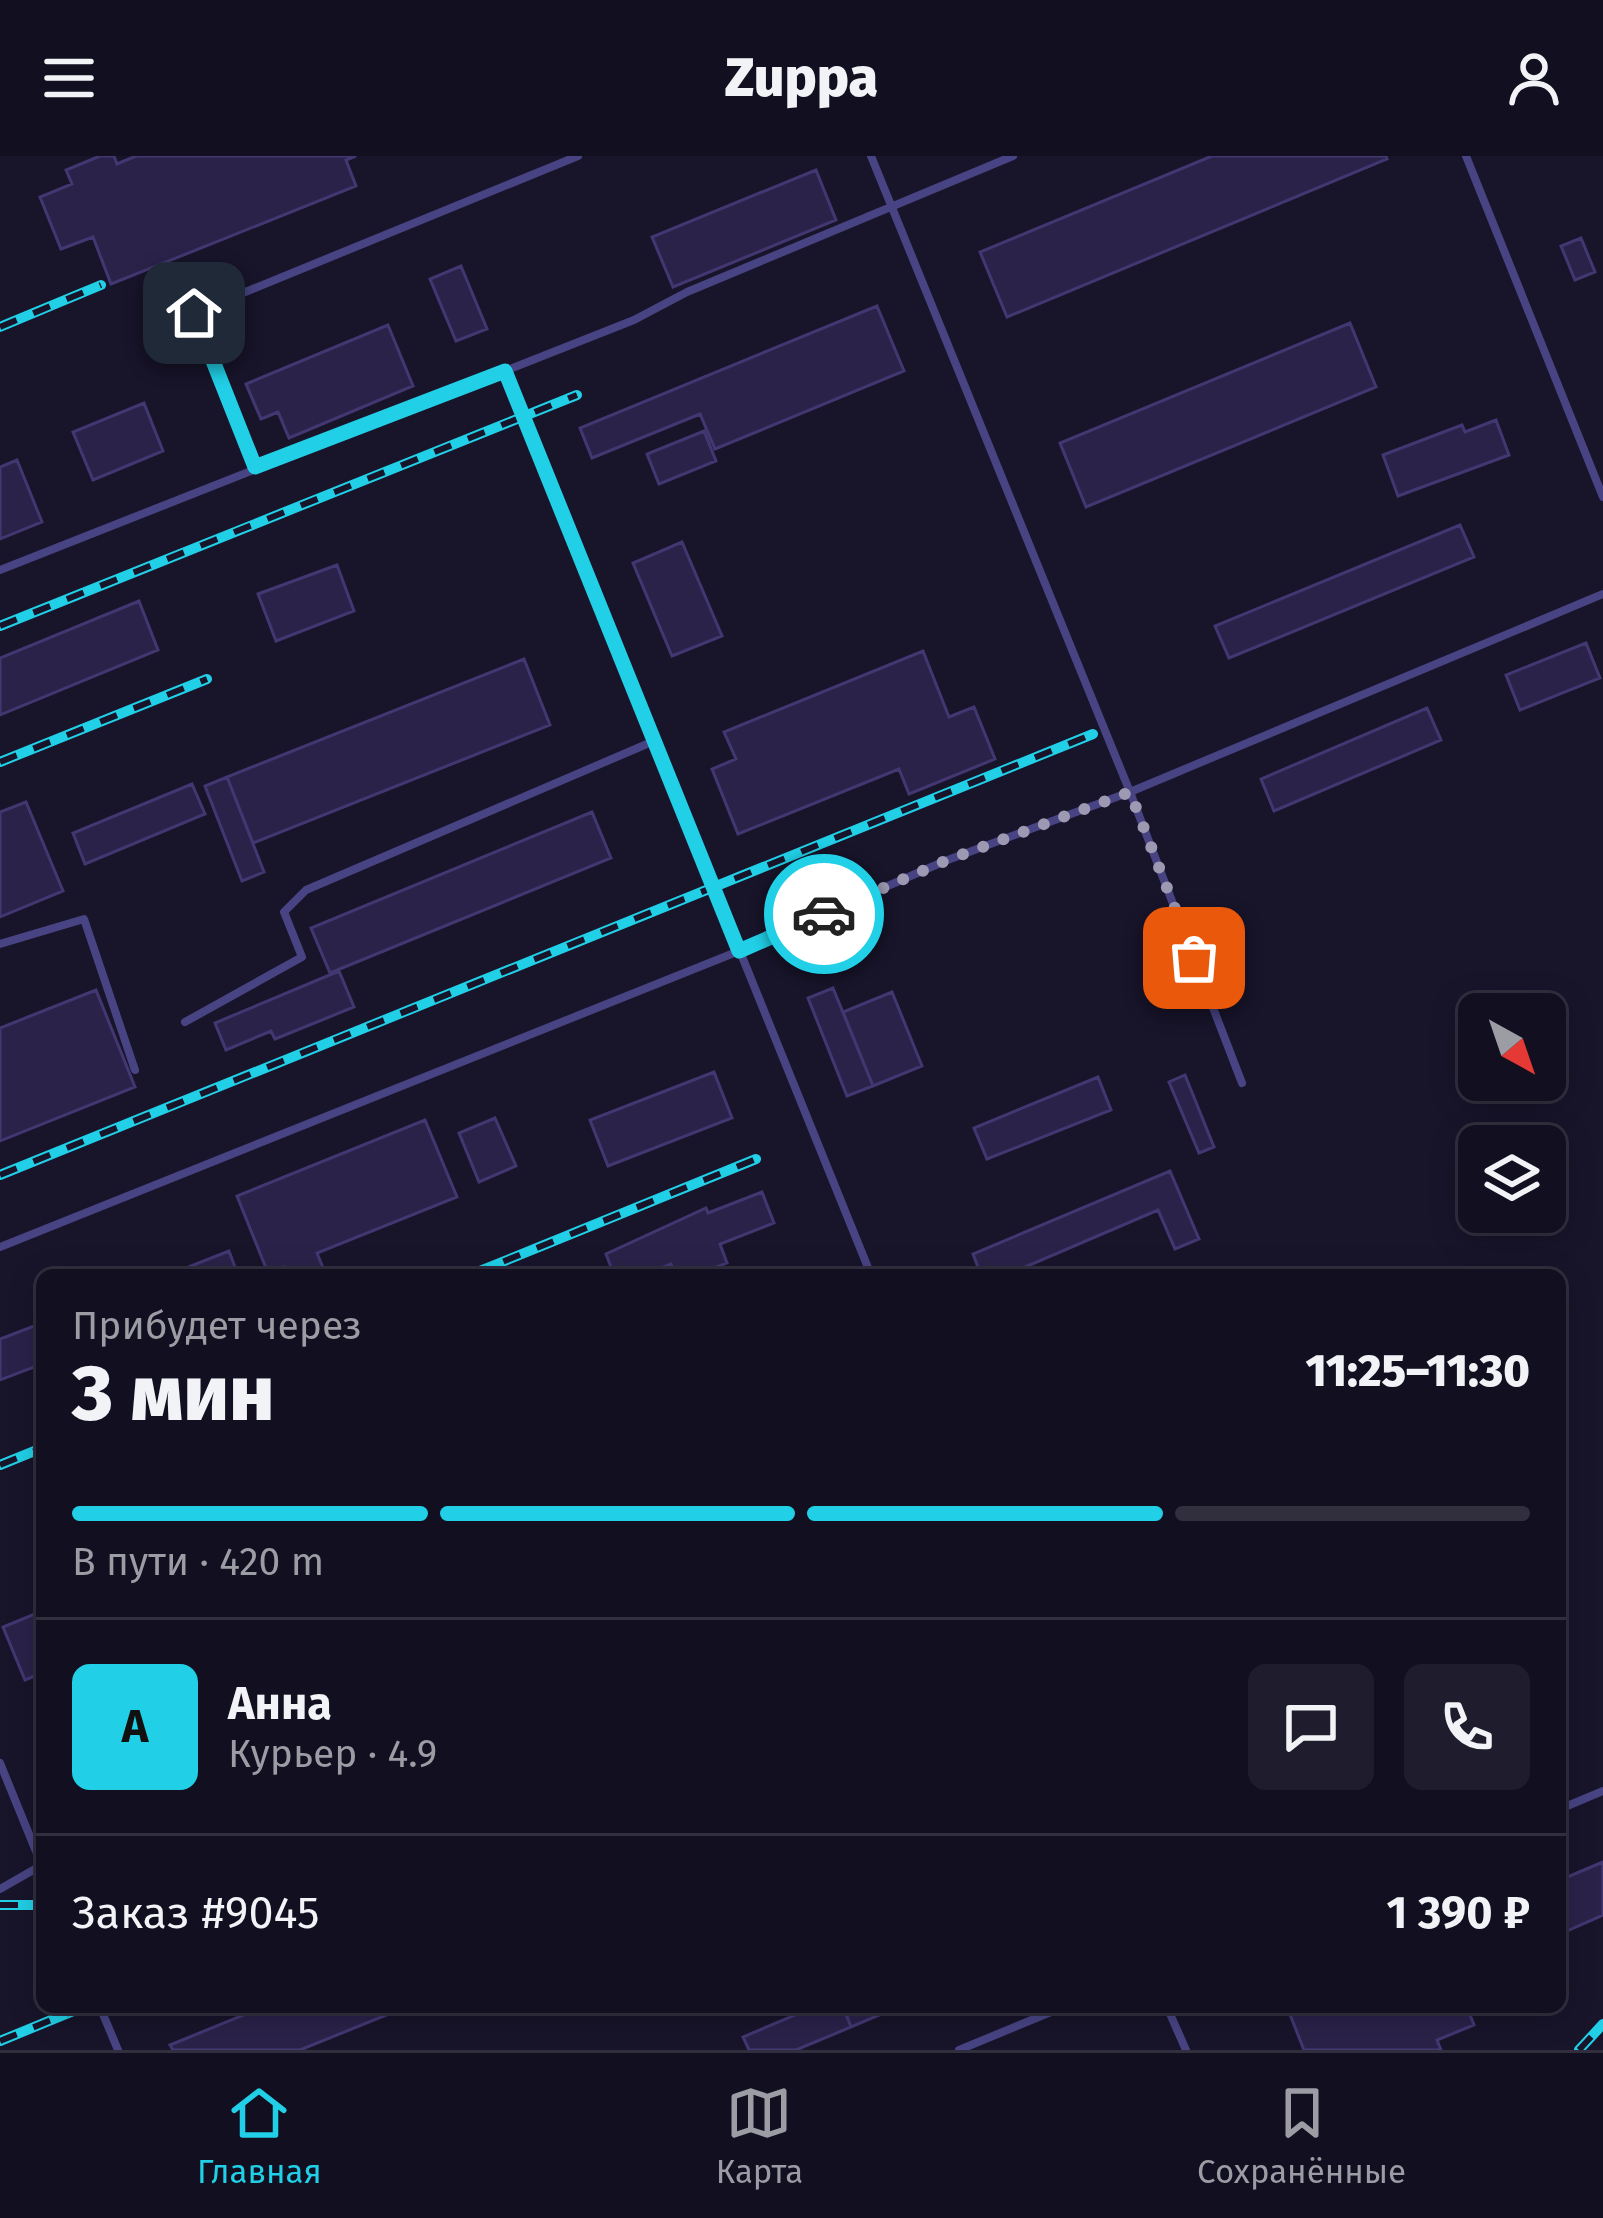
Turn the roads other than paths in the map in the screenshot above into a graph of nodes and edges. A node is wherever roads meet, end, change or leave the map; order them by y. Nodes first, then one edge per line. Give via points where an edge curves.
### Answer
1 (578, 156) edge
2 (871, 156) edge
3 (1012, 156) edge
4 (1466, 156) edge
5 (891, 207) junction
6 (505, 371) junction
7 (255, 467) junction
8 (1603, 497) edge
9 (0, 570) edge
10 (1603, 594) edge
11 (654, 741) junction
12 (1130, 792) junction
13 (0, 944) edge
14 (739, 951) junction
15 (184, 1022) dead end
16 (135, 1070) dead end
17 (1242, 1083) dead end
18 (0, 1247) edge
19 (869, 1269) edge
20 (0, 1763) edge
21 (1603, 1790) edge
22 (1566, 1806) edge
23 (36, 1850) edge
24 (36, 1868) edge
25 (0, 1889) edge
26 (103, 2013) edge
27 (1049, 2013) edge
28 (1170, 2013) edge
29 (118, 2050) edge
30 (959, 2050) edge
31 (1186, 2050) edge

1 - 7 lane via 194,313
2 - 5 lane
3 - 5 lane
4 - 8 lane
5 - 6 lane
5 - 12 lane
6 - 7 lane
6 - 11 lane
7 - 9 lane
10 - 12 lane
11 - 14 lane
11 - 15 lane via 306,890 284,912 302,956
12 - 14 lane
12 - 17 lane
13 - 16 lane via 84,919
14 - 18 lane
14 - 19 lane
20 - 23 lane
21 - 22 lane
24 - 25 lane
26 - 29 lane
27 - 30 lane
28 - 31 lane

